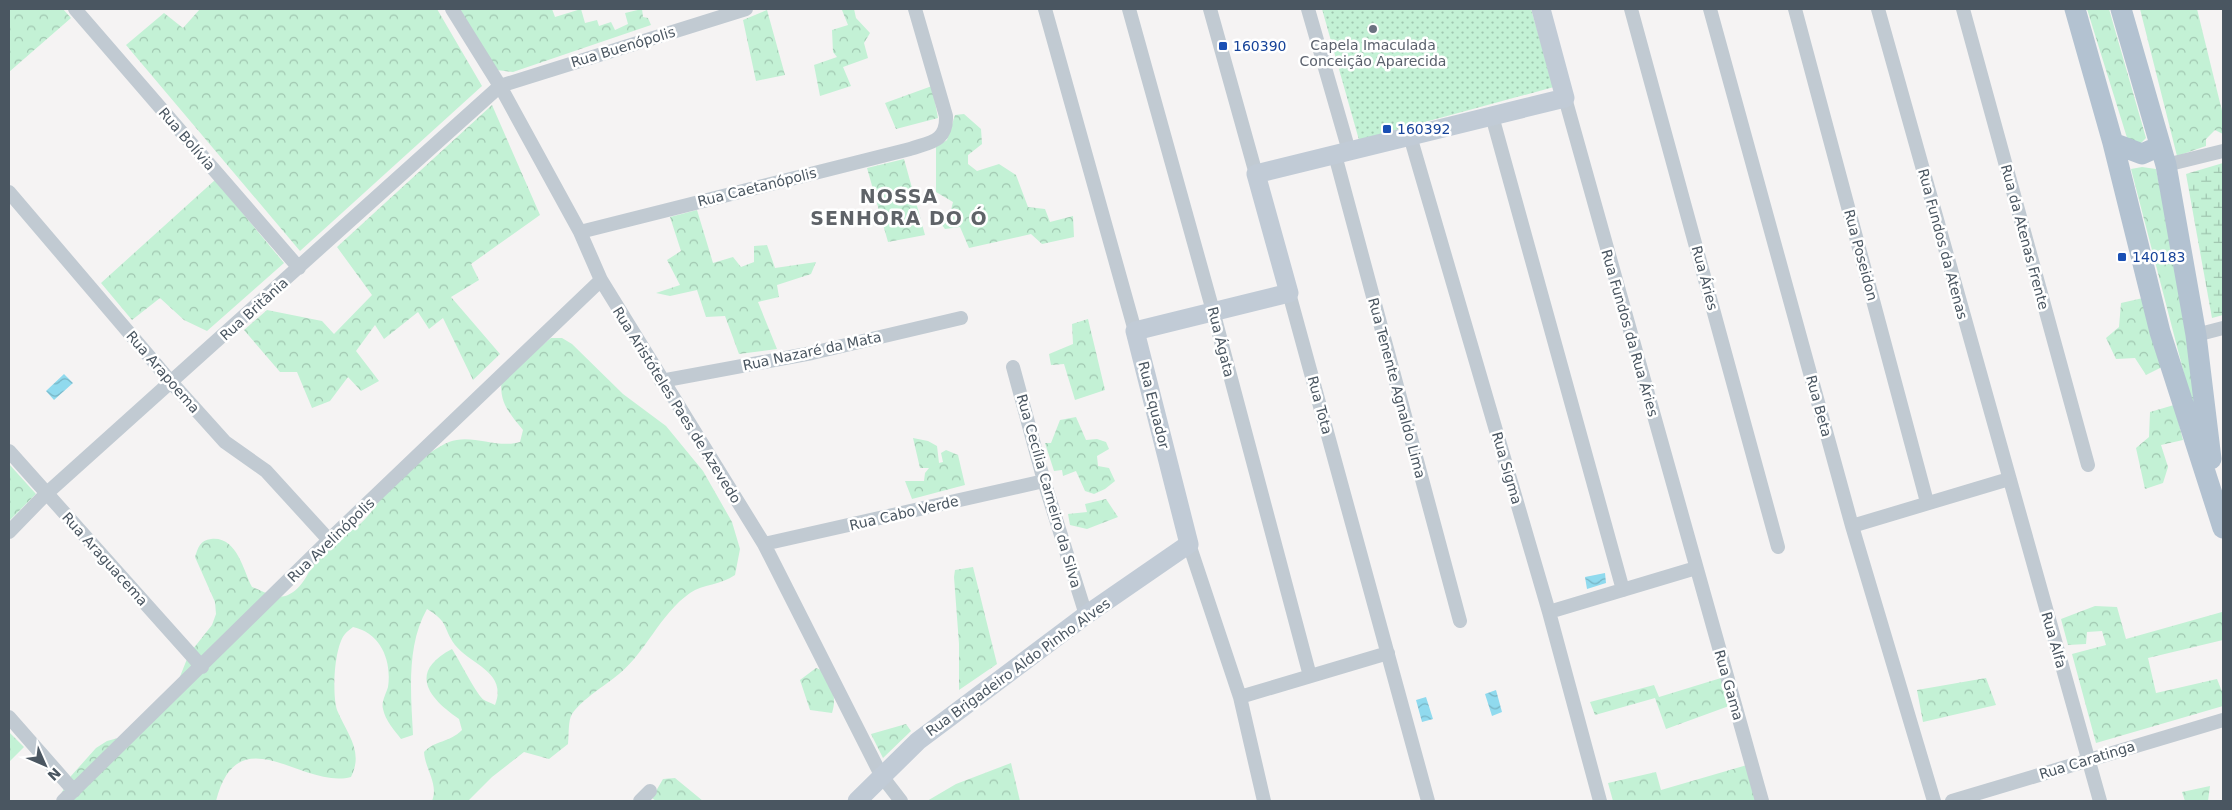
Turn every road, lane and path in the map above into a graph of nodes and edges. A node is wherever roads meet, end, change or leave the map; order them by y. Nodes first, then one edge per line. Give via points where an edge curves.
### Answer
1 (75, 9) edge
2 (452, 9) edge
3 (746, 9) edge
4 (914, 9) edge
5 (1045, 9) edge
6 (1128, 9) edge
7 (1210, 9) edge
8 (1308, 9) edge
9 (1541, 9) edge
10 (1631, 9) edge
11 (1710, 9) edge
12 (1795, 9) edge
13 (1878, 9) edge
14 (1963, 9) edge
15 (2075, 9) edge
16 (2120, 9) edge
17 (500, 86) junction
18 (1565, 98) junction
19 (1492, 116) junction
20 (1410, 136) junction
21 (2113, 143) junction
22 (2223, 151) edge
23 (1342, 153) junction
24 (2163, 155) junction
25 (1256, 174) junction
26 (9, 192) edge
27 (580, 232) junction
28 (299, 268) junction
29 (600, 280) junction
30 (1289, 293) junction
31 (1213, 312) junction
32 (962, 318) dead end
33 (2223, 328) edge
34 (1134, 331) junction
35 (2196, 335) junction
36 (1013, 367) dead end
37 (662, 381) junction
38 (171, 382) junction
39 (9, 451) edge
40 (2088, 464) dead end
41 (2008, 479) junction
42 (1044, 481) junction
43 (46, 494) junction
44 (1927, 502) junction
45 (2220, 515) edge
46 (1852, 526) junction
47 (9, 532) edge
48 (329, 540) junction
49 (764, 544) junction
50 (1189, 544) junction
51 (1778, 547) dead end
52 (1696, 568) junction
53 (1623, 590) junction
54 (1548, 612) junction
55 (1086, 615) junction
56 (1460, 621) dead end
57 (1388, 653) junction
58 (202, 667) junction
59 (1310, 676) junction
60 (1240, 697) junction
61 (9, 717) edge
62 (2223, 720) edge
63 (2088, 759) junction
64 (881, 775) junction
65 (68, 796) edge
66 (857, 801) edge
67 (901, 801) edge
68 (1264, 801) edge
69 (1428, 801) edge
70 (1600, 801) edge
71 (1762, 801) edge
72 (1934, 801) edge
73 (1952, 801) edge
74 (2100, 801) edge

1 - 28 street, Rua Bolívia
2 - 17 street, Rua Aristóteles Paes de Azevedo
3 - 17 street, Rua Buenópolis
4 - 27 street, Rua Caetanópolis via 946,116 947,128 941,137
5 - 34 street, Rua Equador
6 - 31 street, Rua Ágata
7 - 25 street, Rua Tota
8 - 23 street, Rua Tenente Agnaldo Lima
9 - 18 street
10 - 51 street, Rua Áries
11 - 46 street, Rua Beta
12 - 44 street, Rua Poseidon
13 - 41 street, Rua Fundos da Atenas
14 - 40 street, Rua da Atenas Frente
15 - 21 main road
16 - 24 main road
17 - 27 street, Rua Aristóteles Paes de Azevedo
17 - 28 street, Rua Britânia
18 - 19 street
18 - 52 street, Rua Fundos da Rua Áries
19 - 20 street
19 - 53 street
20 - 23 street
20 - 54 street, Rua Sigma
21 - 24 main road via 2142,154
21 - 45 main road via 2160,332
22 - 24 street
23 - 25 street
23 - 56 street, Rua Tenente Agnaldo Lima
24 - 35 main road
25 - 30 street, Rua Tota
26 - 38 street, Rua Arapoema
27 - 29 street, Rua Aristóteles Paes de Azevedo
28 - 38 street, Rua Britânia
29 - 37 street, Rua Aristóteles Paes de Azevedo
29 - 48 street, Rua Avelinópolis
30 - 31 street
30 - 57 street, Rua Tota
31 - 34 street
31 - 59 street, Rua Ágata
32 - 37 street, Rua Nazaré da Mata via 812,354
33 - 35 street
34 - 50 street, Rua Equador
35 - 45 main road
36 - 42 street, Rua Cecília Carneiro da Silva
37 - 49 street, Rua Aristóteles Paes de Azevedo
38 - 43 street, Rua Britânia
38 - 48 street, Rua Arapoema via 225,442 266,471
39 - 43 street, Rua Araguacema
41 - 44 street
41 - 63 street, Rua Alfa
42 - 49 street, Rua Cabo Verde
42 - 55 street, Rua Cecília Carneiro da Silva
43 - 47 street, Rua Britânia
43 - 58 street, Rua Araguacema
44 - 46 street
46 - 72 street, Rua Beta
48 - 58 street, Rua Avelinópolis
49 - 64 street, Rua Aristóteles Paes de Azevedo
50 - 55 street, Rua Brigadeiro Aldo Pinho Alves
50 - 60 street, Rua Equador
52 - 53 street
52 - 71 street, Rua Gama
53 - 54 street
54 - 70 street, Rua Sigma
55 - 64 street, Rua Brigadeiro Aldo Pinho Alves via 918,741
57 - 59 street
57 - 69 street, Rua Tota
58 - 65 street, Rua Avelinópolis
59 - 60 street
60 - 68 street, Rua Equador
61 - 65 street
62 - 63 street, Rua Caratinga
63 - 73 street, Rua Caratinga
63 - 74 street, Rua Alfa
64 - 66 street, Rua Brigadeiro Aldo Pinho Alves
64 - 67 street, Rua Aristóteles Paes de Azevedo

